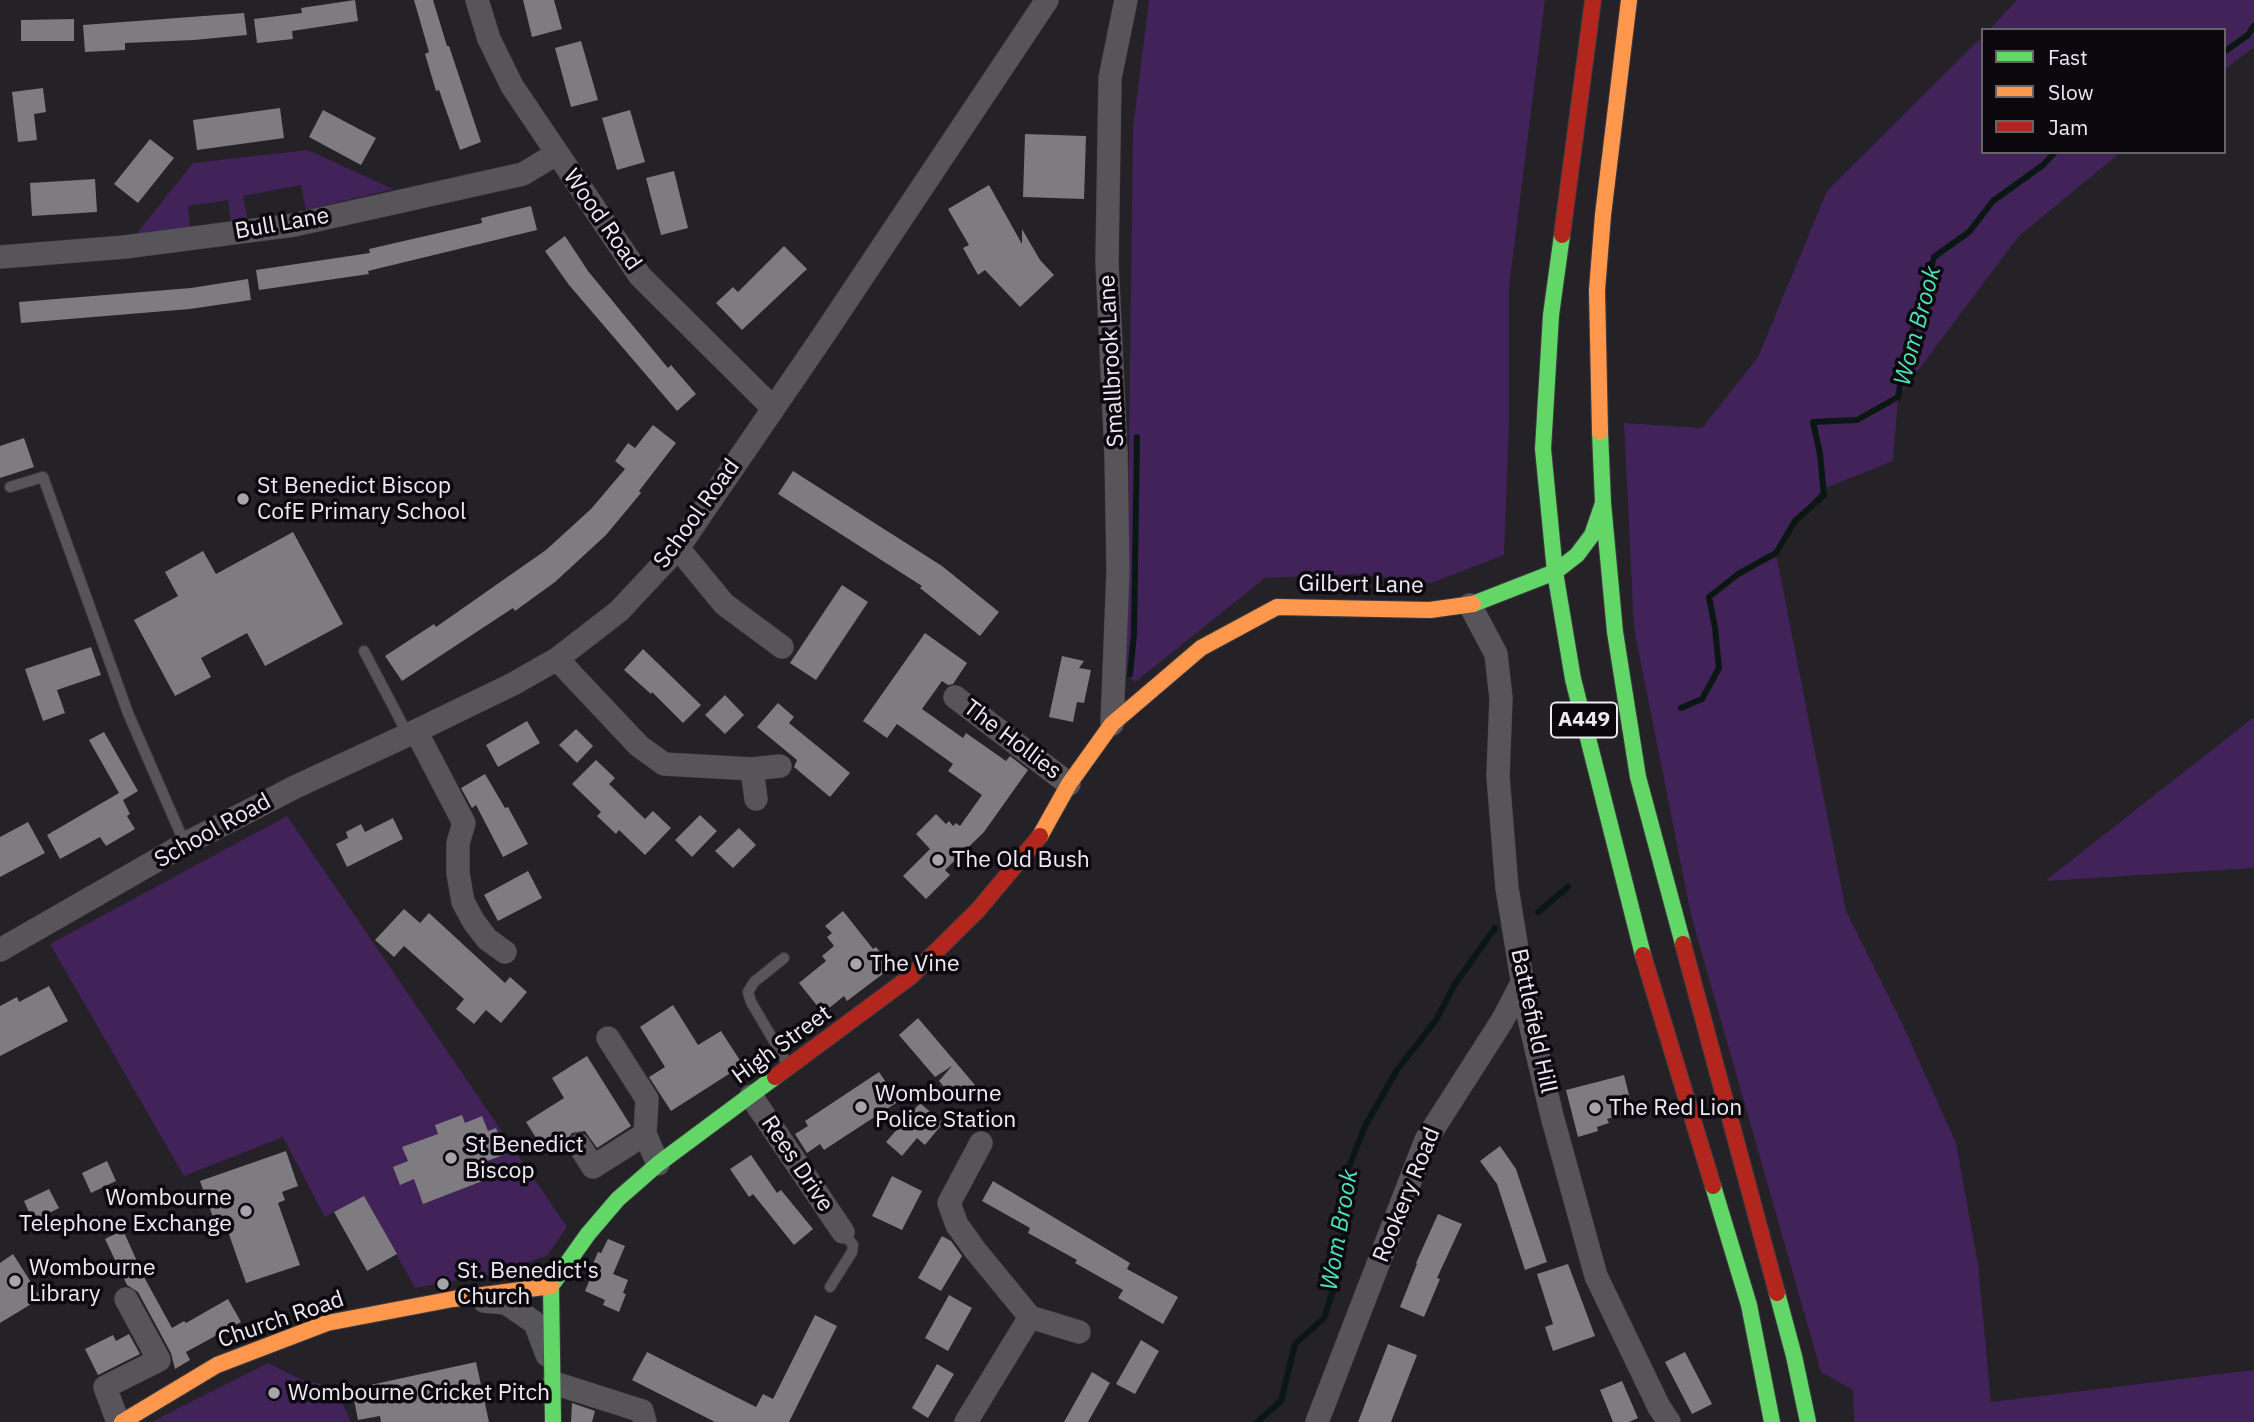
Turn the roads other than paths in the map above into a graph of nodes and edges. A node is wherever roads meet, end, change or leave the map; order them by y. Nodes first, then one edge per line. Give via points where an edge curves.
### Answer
1 (477, 0) edge
2 (1047, 0) edge
3 (1126, 0) edge
4 (1593, 0) edge
5 (1629, 0) edge
6 (556, 154) junction
7 (0, 257) edge
8 (773, 408) junction
9 (10, 487) dead end
10 (1603, 503) junction
11 (678, 548) junction
12 (1555, 572) junction
13 (1470, 605) junction
14 (782, 647) dead end
15 (364, 651) dead end
16 (557, 659) junction
17 (955, 697) dead end
18 (1112, 724) junction
19 (412, 733) junction
20 (780, 766) dead end
21 (752, 769) junction
22 (1069, 784) junction
23 (756, 799) dead end
24 (186, 844) junction
25 (0, 950) edge
26 (505, 952) dead end
27 (784, 958) dead end
28 (1523, 981) junction
29 (608, 1038) dead end
30 (789, 1068) junction
31 (751, 1096) junction
32 (645, 1134) junction
33 (981, 1143) dead end
34 (579, 1145) dead end
35 (658, 1164) junction
36 (843, 1232) joint
37 (551, 1286) junction
38 (830, 1287) dead end
39 (126, 1299) dead end
40 (453, 1299) junction
41 (1030, 1317) junction
42 (1079, 1332) dead end
43 (554, 1378) junction
44 (120, 1422) edge
45 (553, 1422) edge
46 (645, 1422) edge
47 (966, 1422) edge
48 (1317, 1422) edge
49 (1669, 1422) edge
50 (1772, 1422) edge
51 (1808, 1422) edge

1 - 6 street, Wood Road via 489,39 512,86
2 - 8 street, School Road
3 - 18 street, Smallbrook Lane via 1110,78 1107,262 1118,571
4 - 12 main road, A449 via 1550,315 1543,449
5 - 10 main road, A449 via 1598,290
6 - 7 street, Bull Lane via 523,174 294,225 125,247
6 - 8 street, Wood Road via 640,276
8 - 11 street, School Road
9 - 24 lane via 43,477 128,713
10 - 12 main road, Gilbert Lane via 1592,535 1577,555
10 - 51 main road, A449 via 1615,632 1639,777
11 - 14 street via 724,604
11 - 16 street, School Road via 619,611
12 - 13 main road, Gilbert Lane
12 - 50 main road, A449 via 1573,679 1632,914 1749,1305
13 - 18 main road, Gilbert Lane via 1430,610 1277,607 1201,648
13 - 28 street, Battlefield Hill via 1496,654 1501,698 1498,776 1507,888
15 - 19 lane
16 - 19 street, School Road
16 - 21 street via 639,746 664,764
17 - 22 street, The Hollies
18 - 22 main road, High Street
19 - 24 street, School Road
19 - 26 street via 464,823 458,843 463,902 487,939
20 - 21 street
21 - 23 street
22 - 30 main road, High Street via 1042,833 978,910 910,977
24 - 25 street, School Road
27 - 30 lane via 748,992
28 - 48 street, Rookery Road via 1426,1140
28 - 49 street, Battlefield Hill via 1552,1116 1596,1276
29 - 32 street via 646,1099
30 - 31 main road, High Street
31 - 35 main road, High Street
31 - 36 street, Rees Drive
32 - 34 street via 593,1167
32 - 35 street
33 - 41 street via 949,1203 957,1225
35 - 37 main road, High Street via 618,1199
36 - 38 lane via 853,1245 852,1252
37 - 40 main road, Church Road
37 - 43 main road
39 - 44 street via 159,1360 105,1387
40 - 43 street via 506,1303 535,1323
40 - 44 main road, Church Road via 327,1323 218,1365
41 - 42 street
41 - 47 street
43 - 45 main road
43 - 46 street via 642,1411

